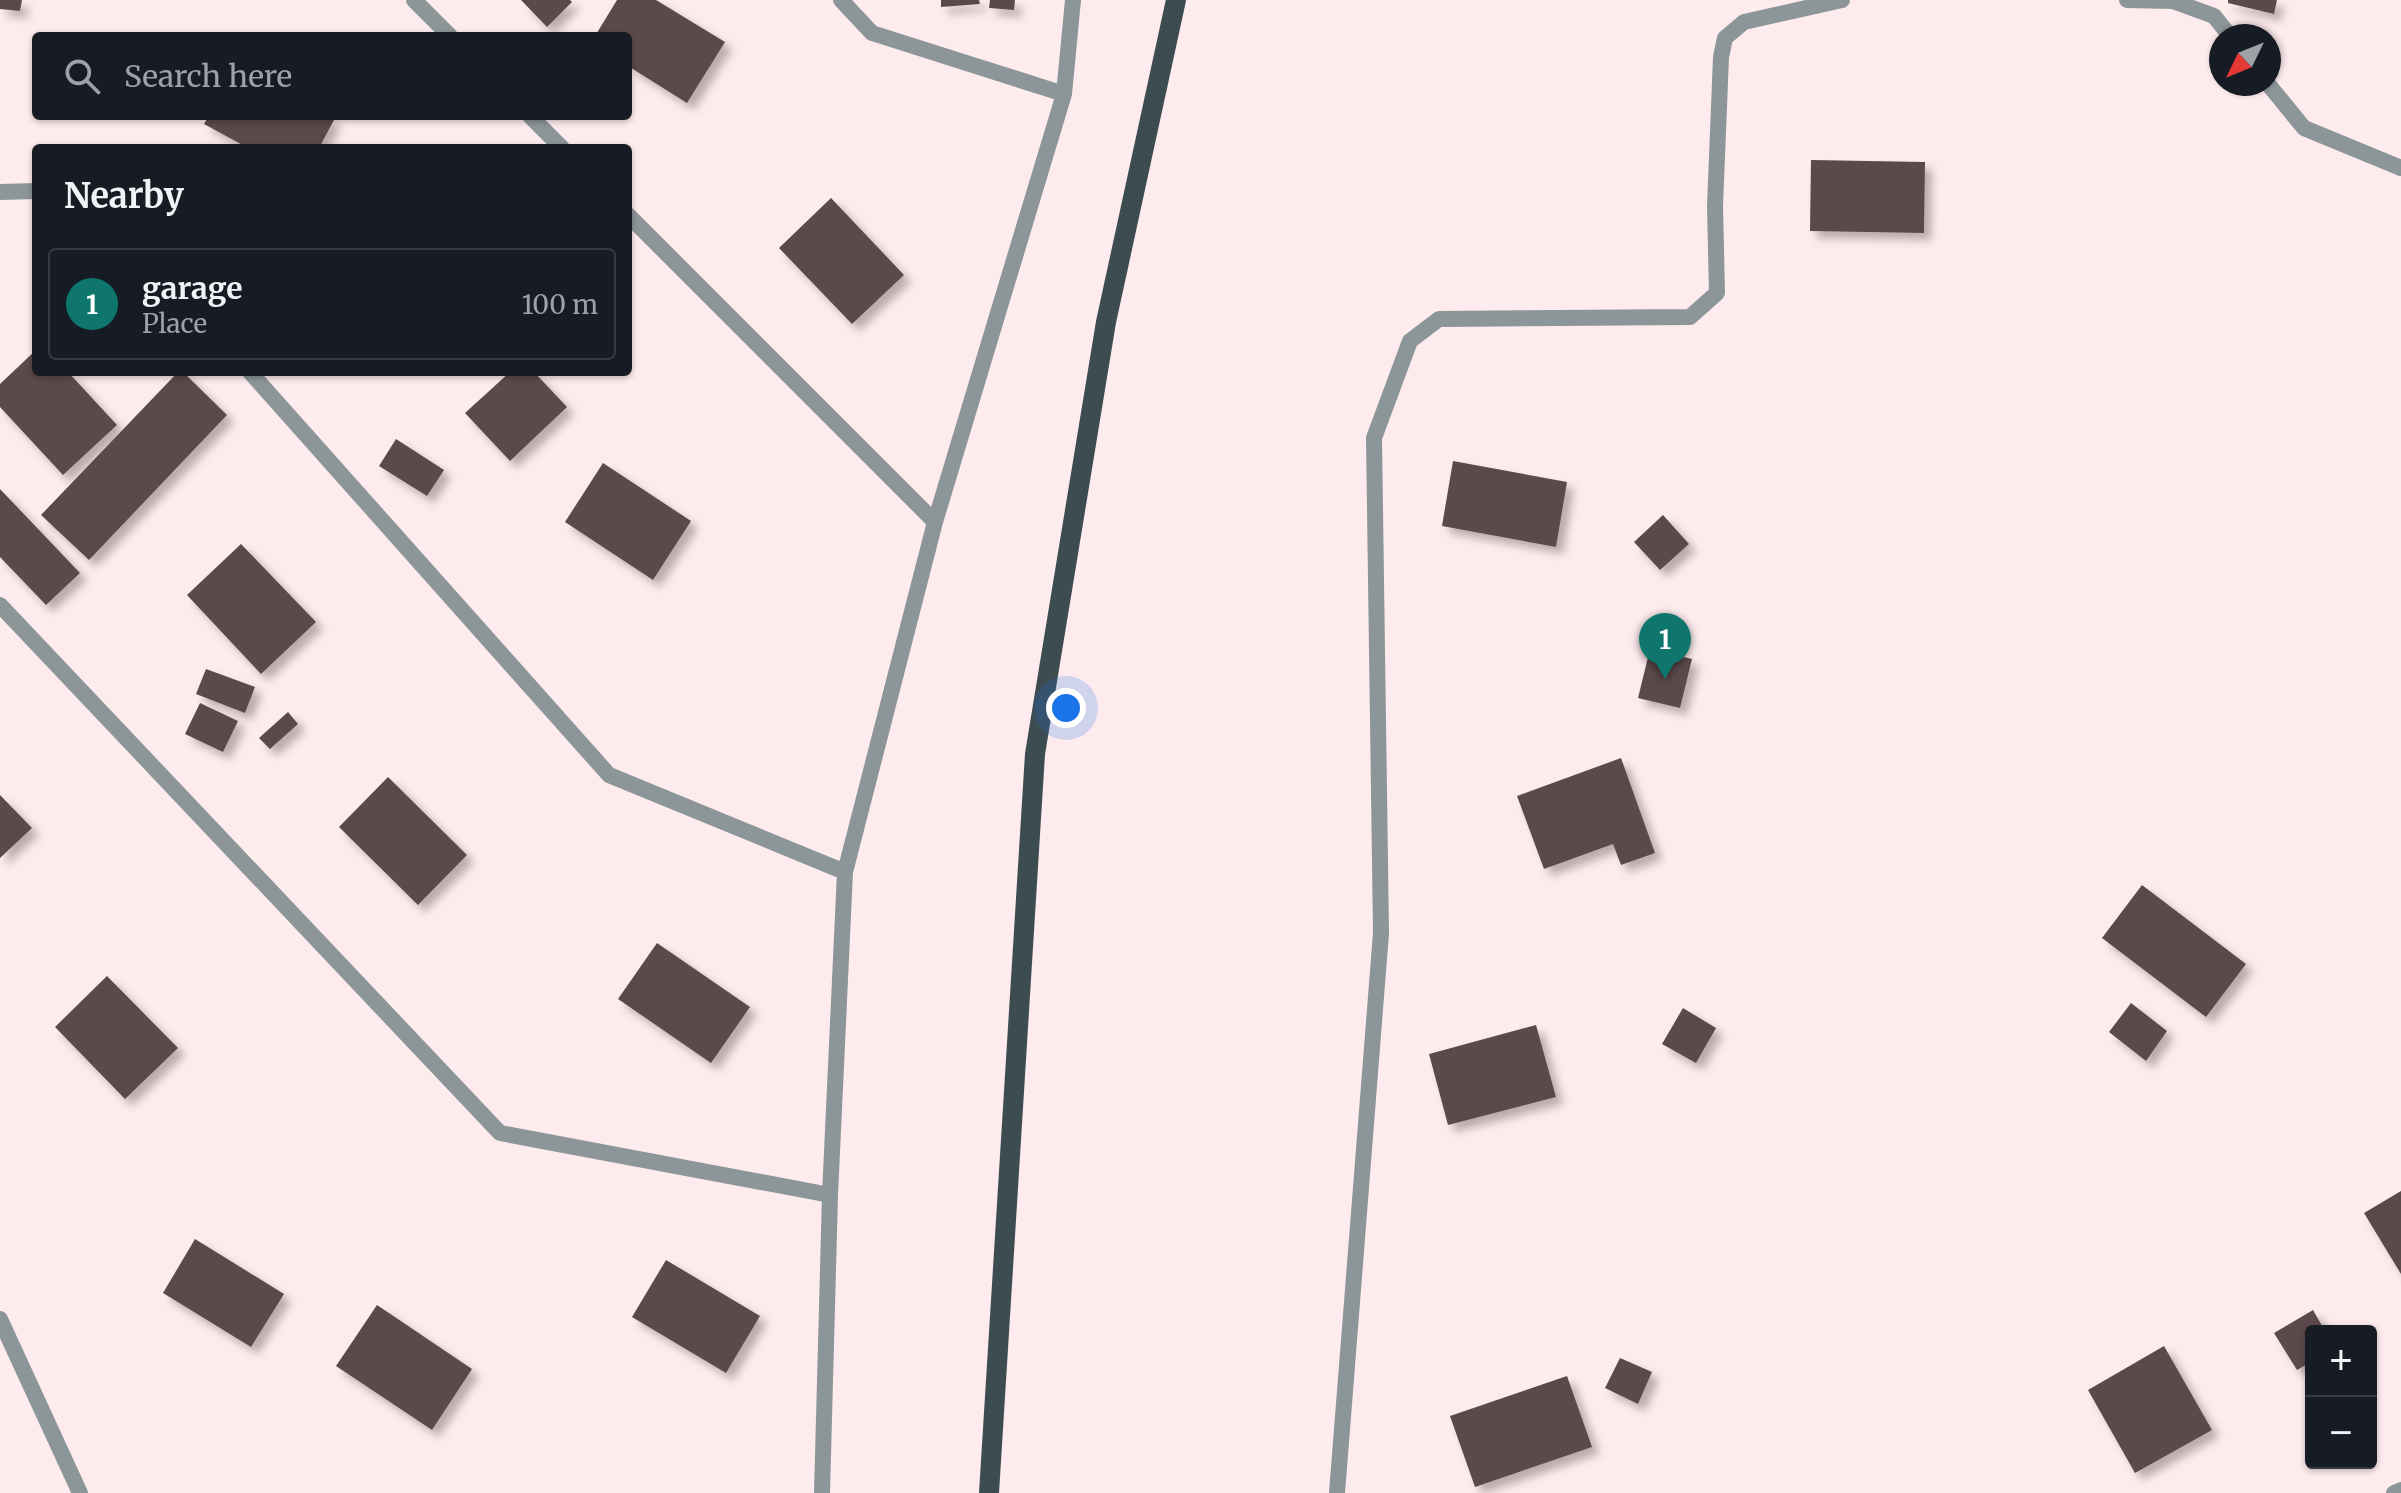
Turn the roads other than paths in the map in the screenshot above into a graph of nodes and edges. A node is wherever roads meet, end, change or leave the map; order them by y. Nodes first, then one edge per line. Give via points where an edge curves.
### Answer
1 (414, 0) edge
2 (841, 0) edge
3 (1073, 0) edge
4 (1176, 0) edge
5 (1842, 0) edge
6 (2127, 0) edge
7 (2220, 24) edge
8 (446, 32) edge
9 (1064, 94) junction
10 (2278, 96) edge
11 (534, 120) edge
12 (558, 144) edge
13 (2401, 168) edge
14 (32, 191) edge
15 (0, 192) edge
16 (632, 219) edge
17 (254, 376) edge
18 (935, 522) junction
19 (0, 605) edge
20 (845, 872) junction
21 (830, 1195) junction
22 (0, 1319) edge
23 (2401, 1490) edge
24 (80, 1493) edge
25 (822, 1493) edge
26 (989, 1493) edge
27 (1337, 1493) edge
28 (2394, 1493) edge

1 - 8 street
2 - 9 street via 872,33
3 - 9 street
4 - 26 main road via 1106,322 1035,754
5 - 27 street via 1744,22 1725,38 1715,206 1717,293 1690,317 1439,319 1410,341 1374,438 1381,933
6 - 7 street via 2173,1 2214,16
9 - 18 street
10 - 13 street via 2304,128
11 - 12 street
14 - 15 street
16 - 18 street
17 - 20 street via 609,775
18 - 20 street
19 - 21 street via 500,1133
20 - 21 street
21 - 25 street
22 - 24 street
23 - 28 street

